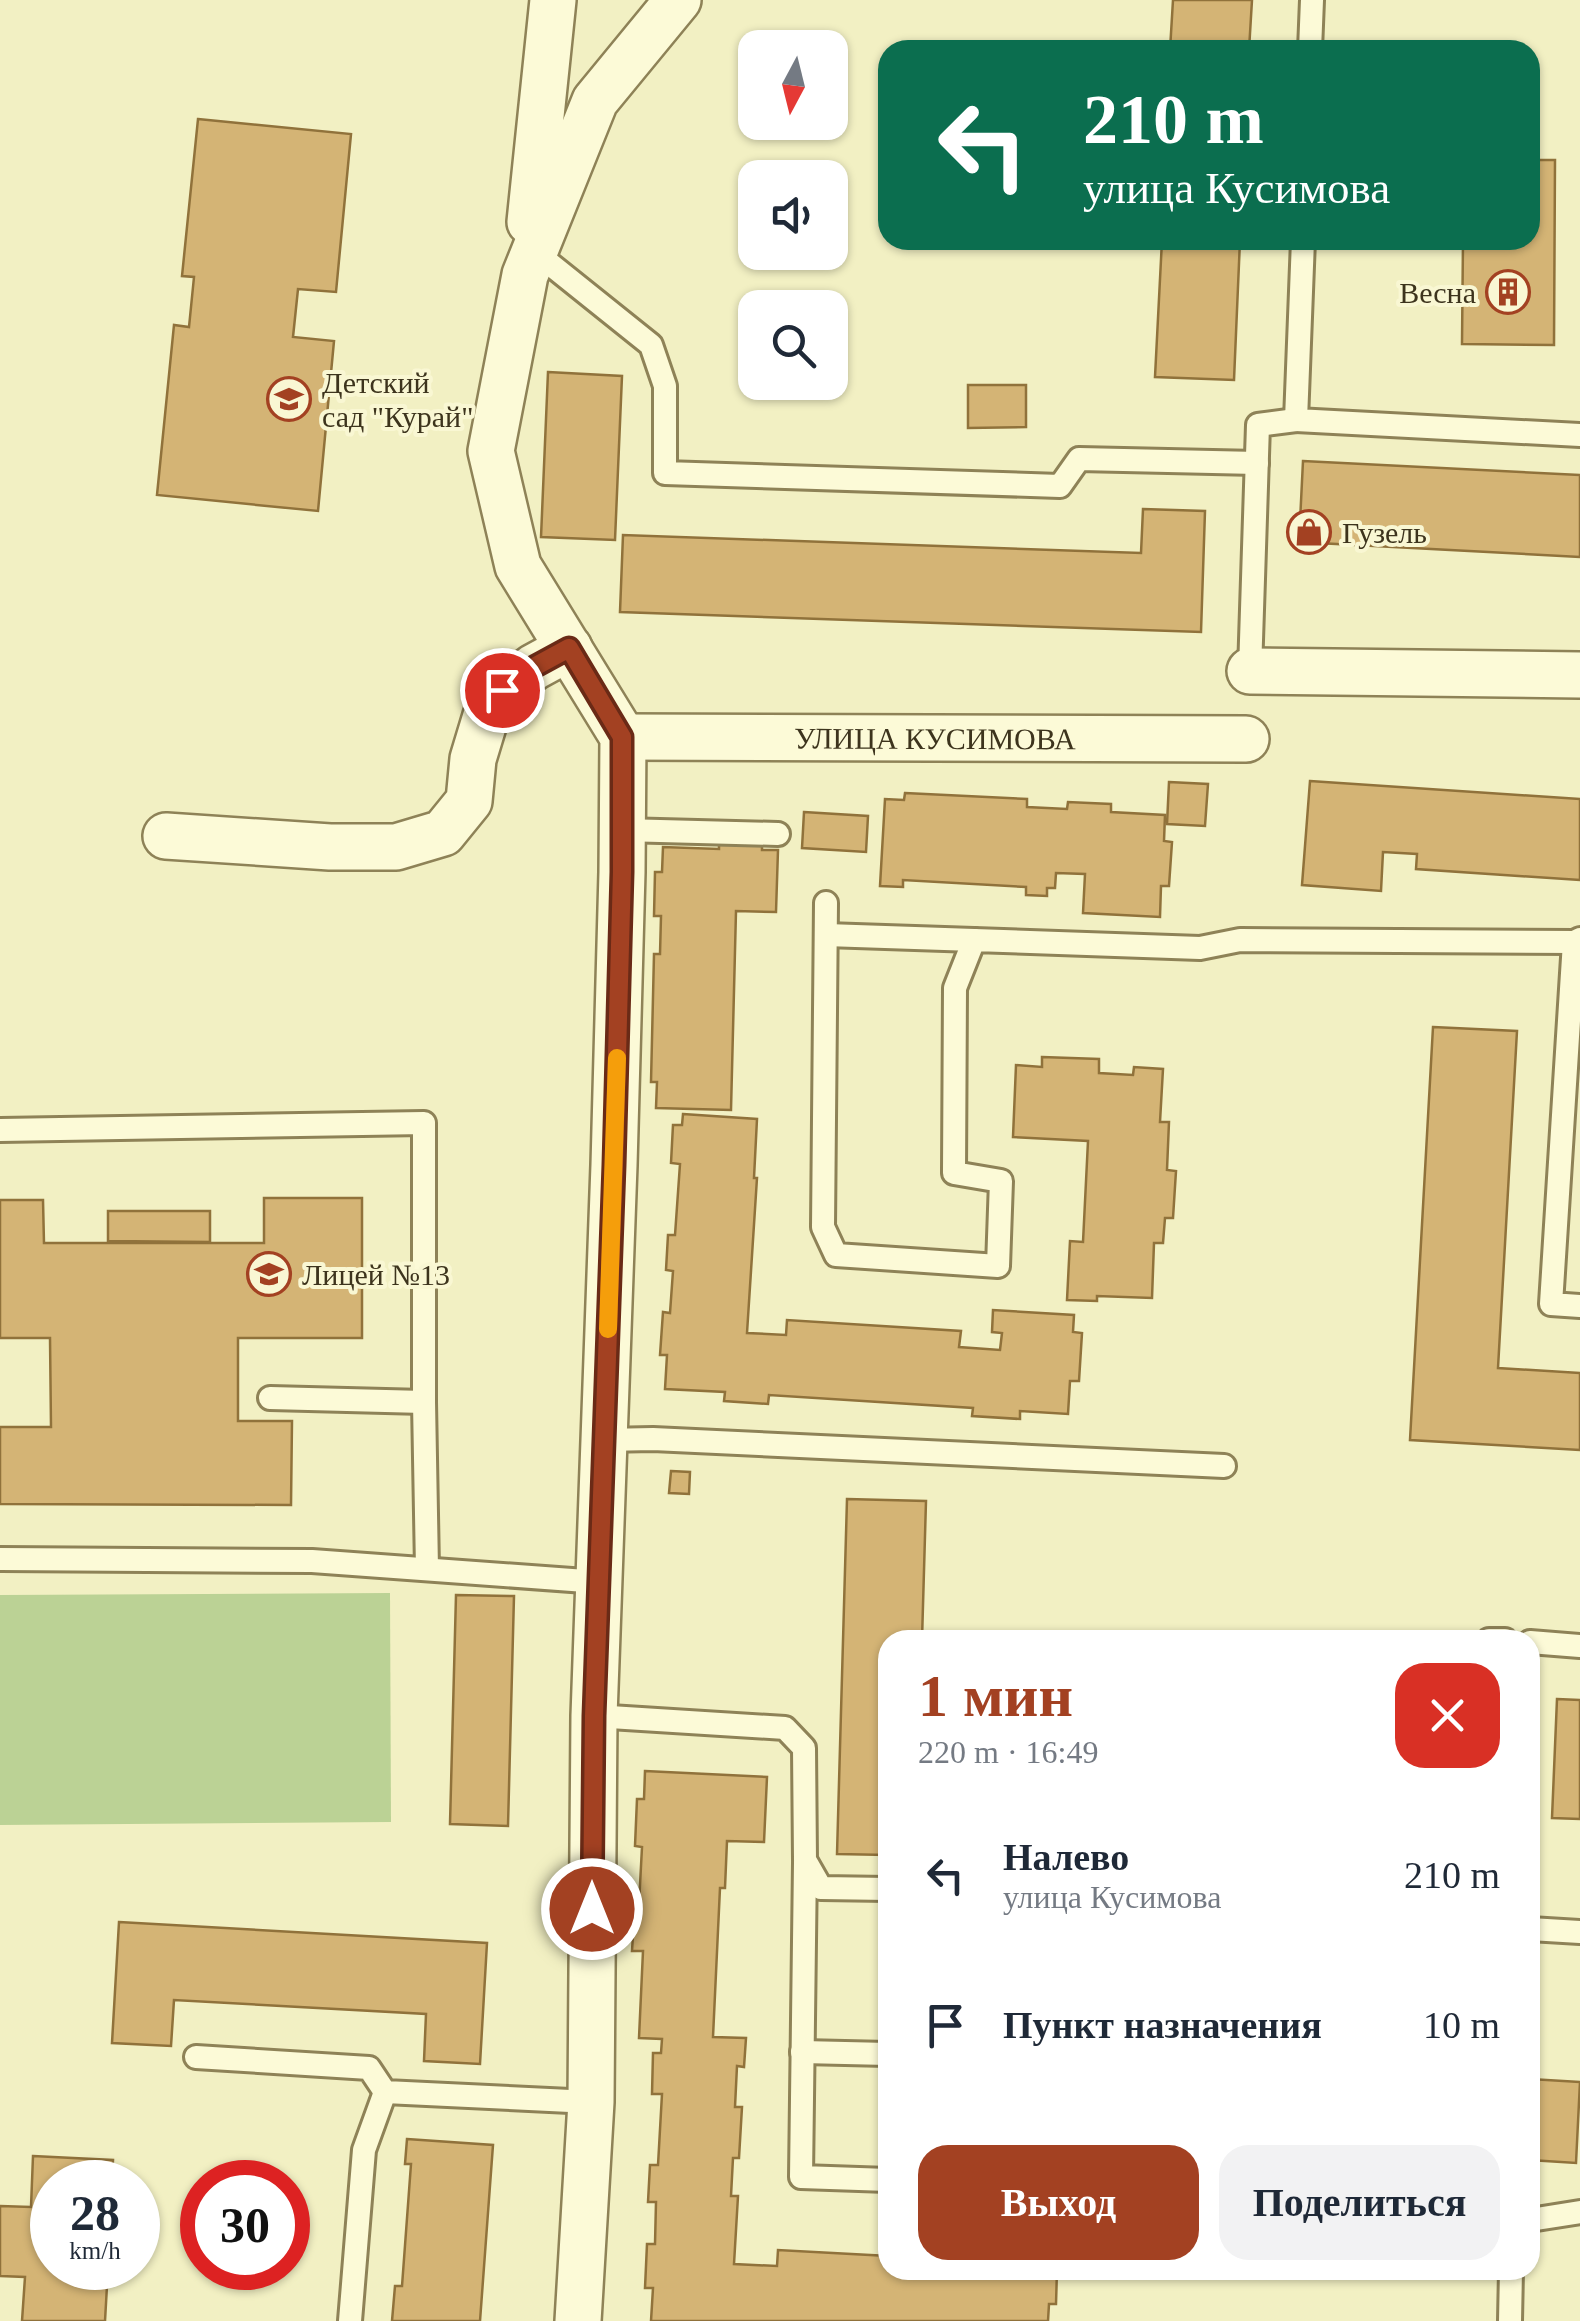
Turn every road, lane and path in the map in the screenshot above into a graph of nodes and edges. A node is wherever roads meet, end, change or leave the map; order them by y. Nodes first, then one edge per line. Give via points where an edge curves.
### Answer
1 (553, 0) edge
2 (678, 0) edge
3 (1312, 0) edge
4 (1310, 40) edge
5 (1303, 250) edge
6 (530, 264) junction
7 (1296, 420) junction
8 (1580, 436) edge
9 (1257, 463) junction
10 (569, 648) junction
11 (1250, 671) joint
12 (1580, 675) edge
13 (622, 737) junction
14 (1246, 740) dead end
15 (622, 830) junction
16 (778, 834) dead end
17 (166, 836) dead end
18 (826, 903) dead end
19 (826, 935) junction
20 (974, 940) junction
21 (1577, 940) edge
22 (0, 1130) edge
23 (1580, 1306) edge
24 (270, 1398) dead end
25 (424, 1402) junction
26 (604, 1440) junction
27 (1224, 1466) dead end
28 (0, 1559) edge
29 (427, 1569) junction
30 (599, 1582) junction
31 (1540, 1643) edge
32 (1580, 1646) edge
33 (594, 1716) junction
34 (805, 1860) junction
35 (878, 1889) edge
36 (1540, 1930) edge
37 (1580, 1932) edge
38 (802, 2052) junction
39 (878, 2054) edge
40 (196, 2057) dead end
41 (385, 2092) junction
42 (591, 2102) junction
43 (878, 2180) edge
44 (1580, 2212) edge
45 (1540, 2218) edge
46 (1512, 2280) edge
47 (350, 2321) edge
48 (578, 2321) edge
49 (1510, 2321) edge

1 - 6 street
2 - 6 street via 595,101
3 - 4 lane
5 - 7 lane
6 - 9 lane via 651,345 665,386 665,473 1060,486 1079,460
6 - 10 street via 491,451 518,566
7 - 8 lane
7 - 9 lane via 1258,425
9 - 11 lane
10 - 13 street
10 - 17 street via 502,690 473,759 469,801 443,833 396,847 330,848
11 - 12 street
13 - 14 street, УЛИЦА КУСИМОВА
13 - 15 street
15 - 16 lane
15 - 26 street
18 - 19 lane
19 - 20 lane
19 - 20 lane via 823,1227 836,1255 998,1266 1000,1181 954,1173 954,988
20 - 21 lane via 1200,948 1240,940
21 - 23 lane via 1551,1304
22 - 25 lane via 424,1122
24 - 25 lane
25 - 29 lane
26 - 27 lane
26 - 30 street
28 - 29 lane via 312,1561
29 - 30 lane
30 - 33 street
31 - 32 lane
33 - 34 lane via 785,1728 804,1748
33 - 42 street
34 - 35 lane via 821,1888
34 - 38 lane
36 - 37 lane
38 - 39 lane
38 - 43 lane via 801,2177
40 - 41 lane via 369,2068
41 - 42 lane
41 - 47 lane via 364,2150
42 - 48 street
44 - 45 lane
46 - 49 lane

